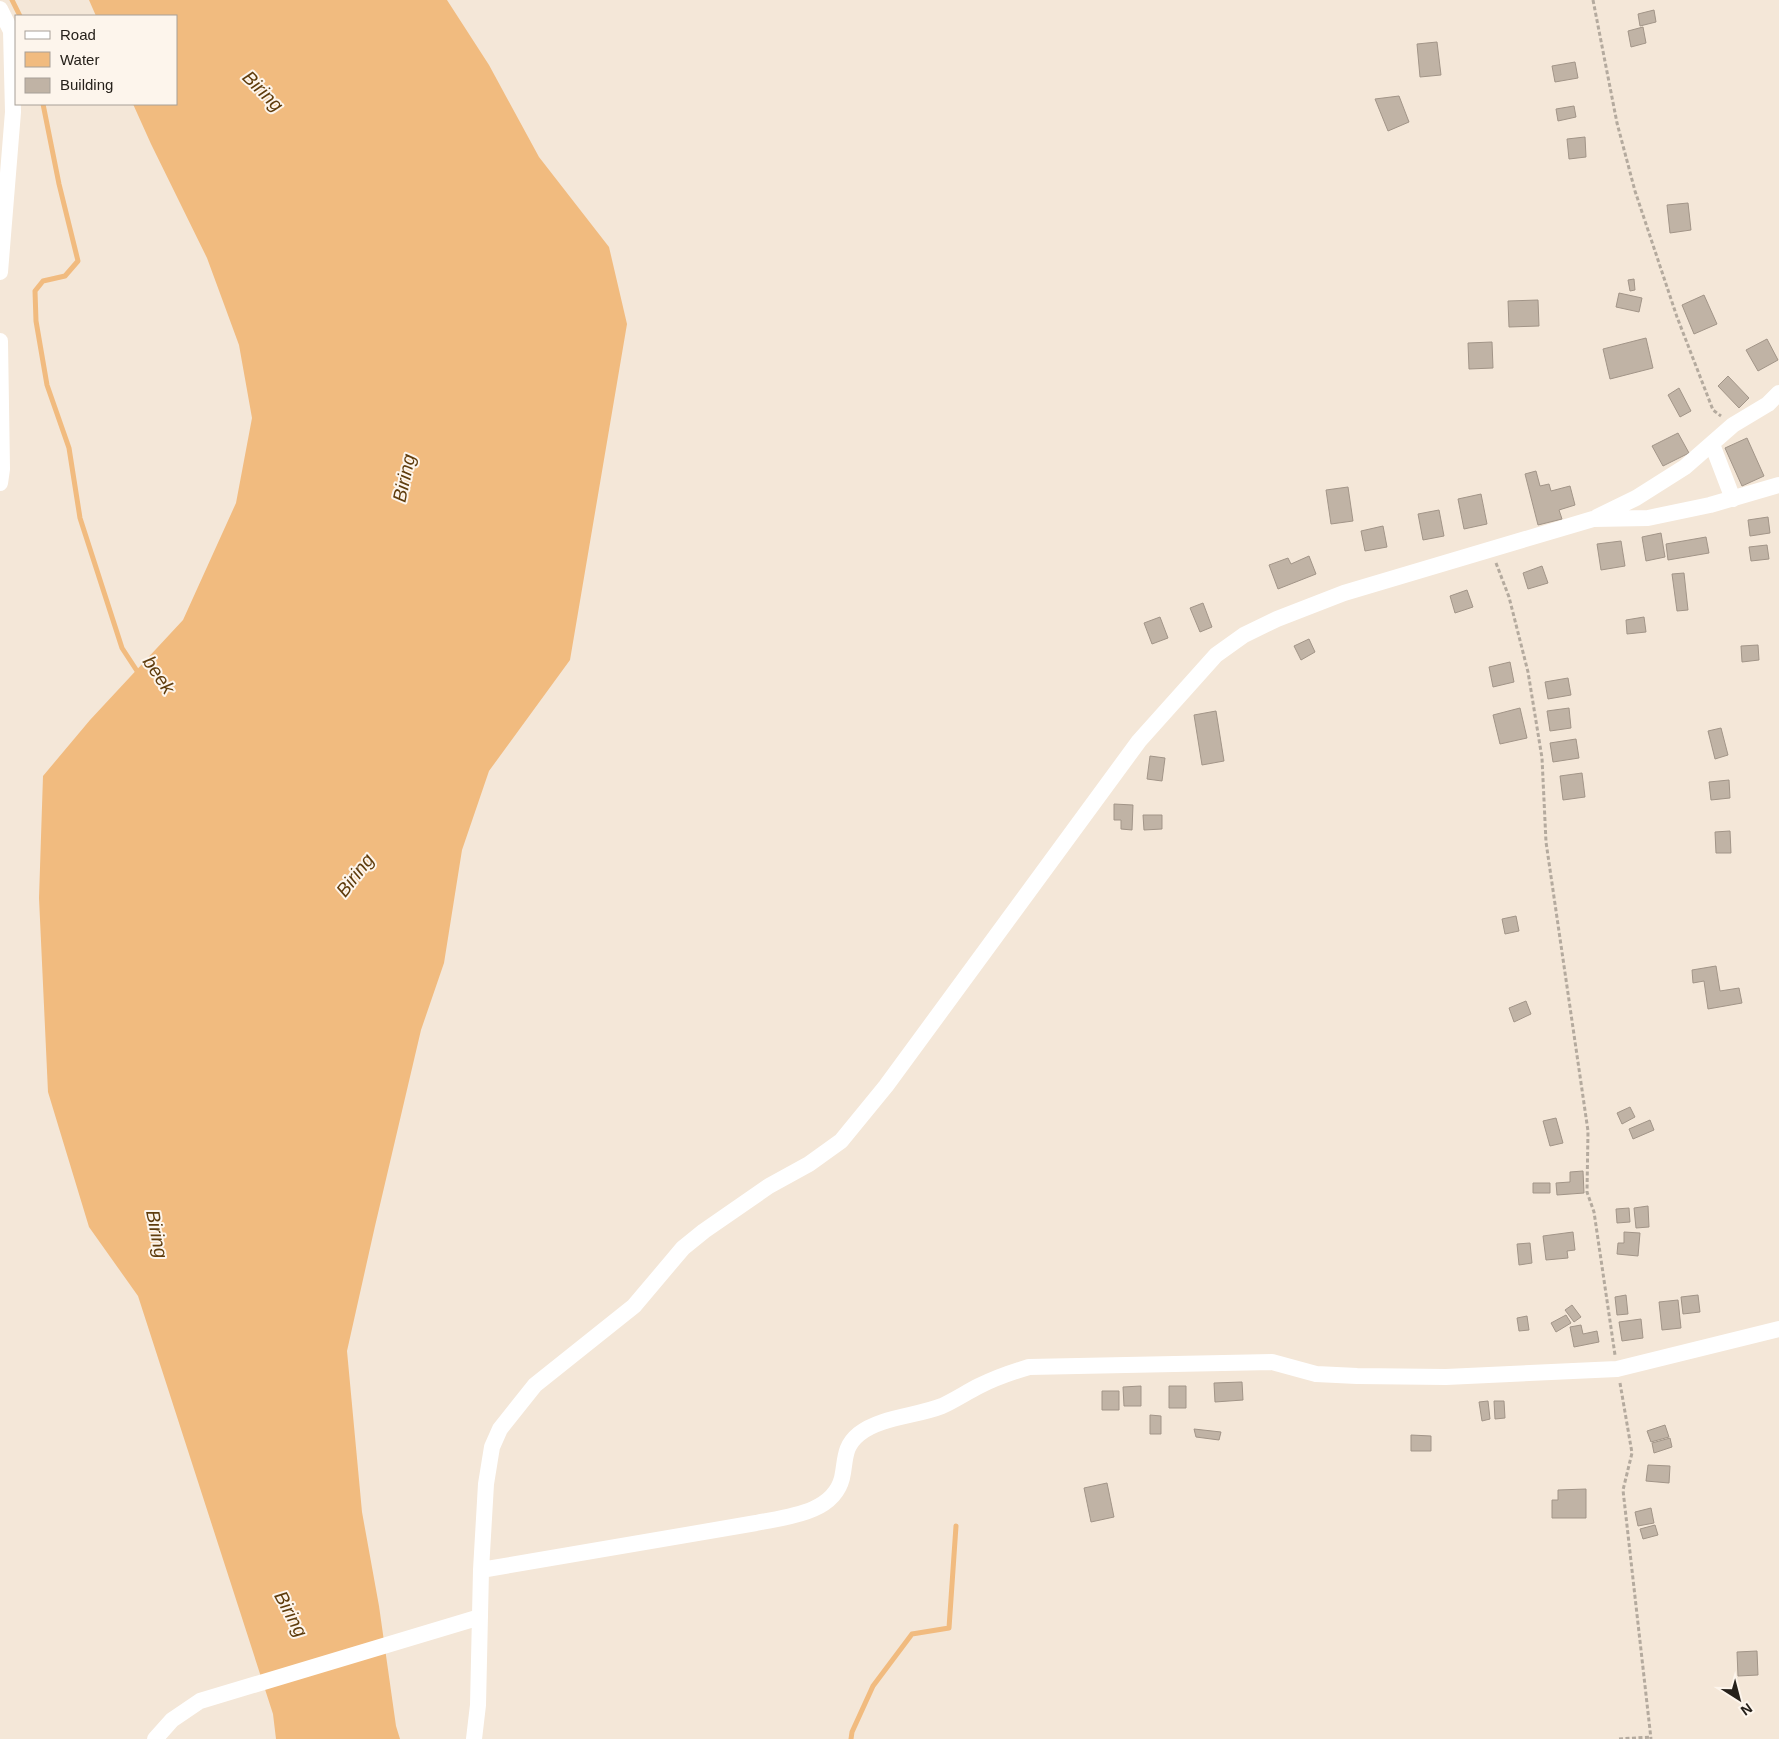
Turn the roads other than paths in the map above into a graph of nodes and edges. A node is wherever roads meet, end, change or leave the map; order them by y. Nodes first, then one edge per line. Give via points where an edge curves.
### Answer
1 (0, 9) edge
2 (0, 272) edge
3 (0, 341) edge
4 (1779, 393) edge
5 (1712, 444) junction
6 (0, 483) edge
7 (1779, 485) edge
8 (1733, 499) junction
9 (1592, 519) junction
10 (1779, 1329) edge
11 (481, 1570) junction
12 (480, 1617) junction
13 (155, 1739) edge
14 (474, 1739) edge

1 - 2 street via 11,31 13,112
3 - 6 street
4 - 5 street
5 - 8 street
5 - 9 street via 1685,468 1636,498
7 - 8 street
8 - 9 street via 1648,518
9 - 11 street via 1344,593 1252,631 1216,655 1139,741 886,1086 841,1141 809,1164 769,1186 683,1248 634,1306 535,1385 514,1410 492,1447 486,1484
10 - 11 street via 1617,1369 1446,1377 1316,1374 1272,1362 1029,1367 989,1381 942,1406 862,1432 851,1441 836,1492 822,1505 756,1523
11 - 12 street
12 - 13 street via 200,1701 172,1720
12 - 14 street

